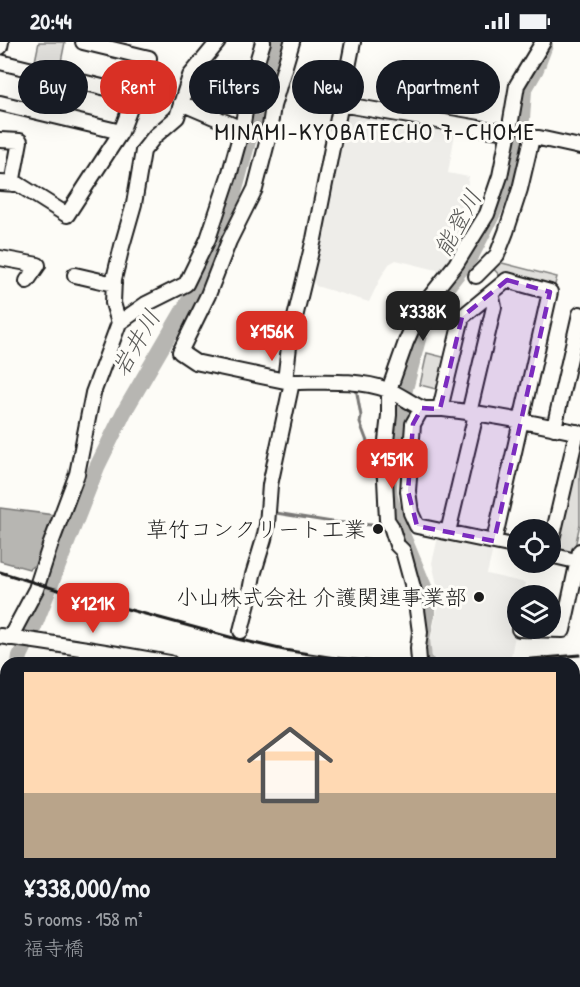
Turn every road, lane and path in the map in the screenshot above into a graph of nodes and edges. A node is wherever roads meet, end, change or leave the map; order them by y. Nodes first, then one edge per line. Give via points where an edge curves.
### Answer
1 (1, 42) edge
2 (83, 42) edge
3 (218, 42) edge
4 (263, 42) edge
5 (292, 42) edge
6 (353, 42) edge
7 (543, 42) edge
8 (0, 46) edge
9 (123, 47) edge
10 (148, 60) edge
11 (349, 60) edge
12 (0, 62) edge
13 (100, 86) edge
14 (0, 103) edge
15 (181, 103) junction
16 (364, 108) edge
17 (128, 114) edge
18 (338, 114) edge
19 (242, 129) junction
20 (121, 132) junction
21 (509, 132) junction
22 (0, 140) edge
23 (580, 147) edge
24 (6, 183) edge
25 (0, 258) edge
26 (75, 275) dead end
27 (476, 276) dead end
28 (27, 281) dead end
29 (114, 284) junction
30 (188, 285) junction
31 (491, 293) junction
32 (206, 295) junction
33 (580, 314) edge
34 (119, 323) junction
35 (288, 381) junction
36 (392, 392) junction
37 (418, 406) junction
38 (440, 409) junction
39 (472, 413) junction
40 (522, 421) junction
41 (554, 428) junction
42 (578, 432) edge
43 (557, 519) edge
44 (448, 532) junction
45 (494, 541) junction
46 (507, 544) edge
47 (561, 556) edge
48 (579, 558) edge
49 (561, 630) edge
50 (241, 631) dead end
51 (5, 637) edge
52 (136, 657) edge
53 (419, 657) edge

1 - 8 street
2 - 9 street
3 - 15 street via 190,76
4 - 19 street
5 - 32 street via 255,189
6 - 11 street
7 - 21 street via 516,85
9 - 10 street
12 - 13 street
14 - 20 street
15 - 19 street
15 - 29 street via 177,117 143,151
16 - 21 street
17 - 20 street
18 - 35 street via 290,338
19 - 30 street via 230,176
20 - 24 street via 67,215 18,184
21 - 36 street via 487,214 456,264 421,308 406,342
22 - 24 street via 20,141
23 - 27 street via 531,138 520,189 497,255
25 - 28 street via 38,265
26 - 29 street
29 - 34 street via 112,303
30 - 32 street
30 - 34 street via 146,304
31 - 38 street via 462,317
31 - 39 street via 494,307
31 - 40 street via 507,280 550,292
32 - 35 street via 180,352 195,362
33 - 41 street
34 - 51 street via 93,393 77,474 36,589
35 - 36 street via 355,382
35 - 50 street via 267,525
36 - 37 street
36 - 53 street via 384,458 387,520 403,551 415,595
37 - 38 street
37 - 44 street via 408,491 411,513 417,526
38 - 39 street
39 - 40 street
39 - 44 street
40 - 41 street
40 - 45 street
41 - 42 street
42 - 43 street
44 - 45 street
45 - 46 street
47 - 48 street
48 - 49 street
51 - 52 street

